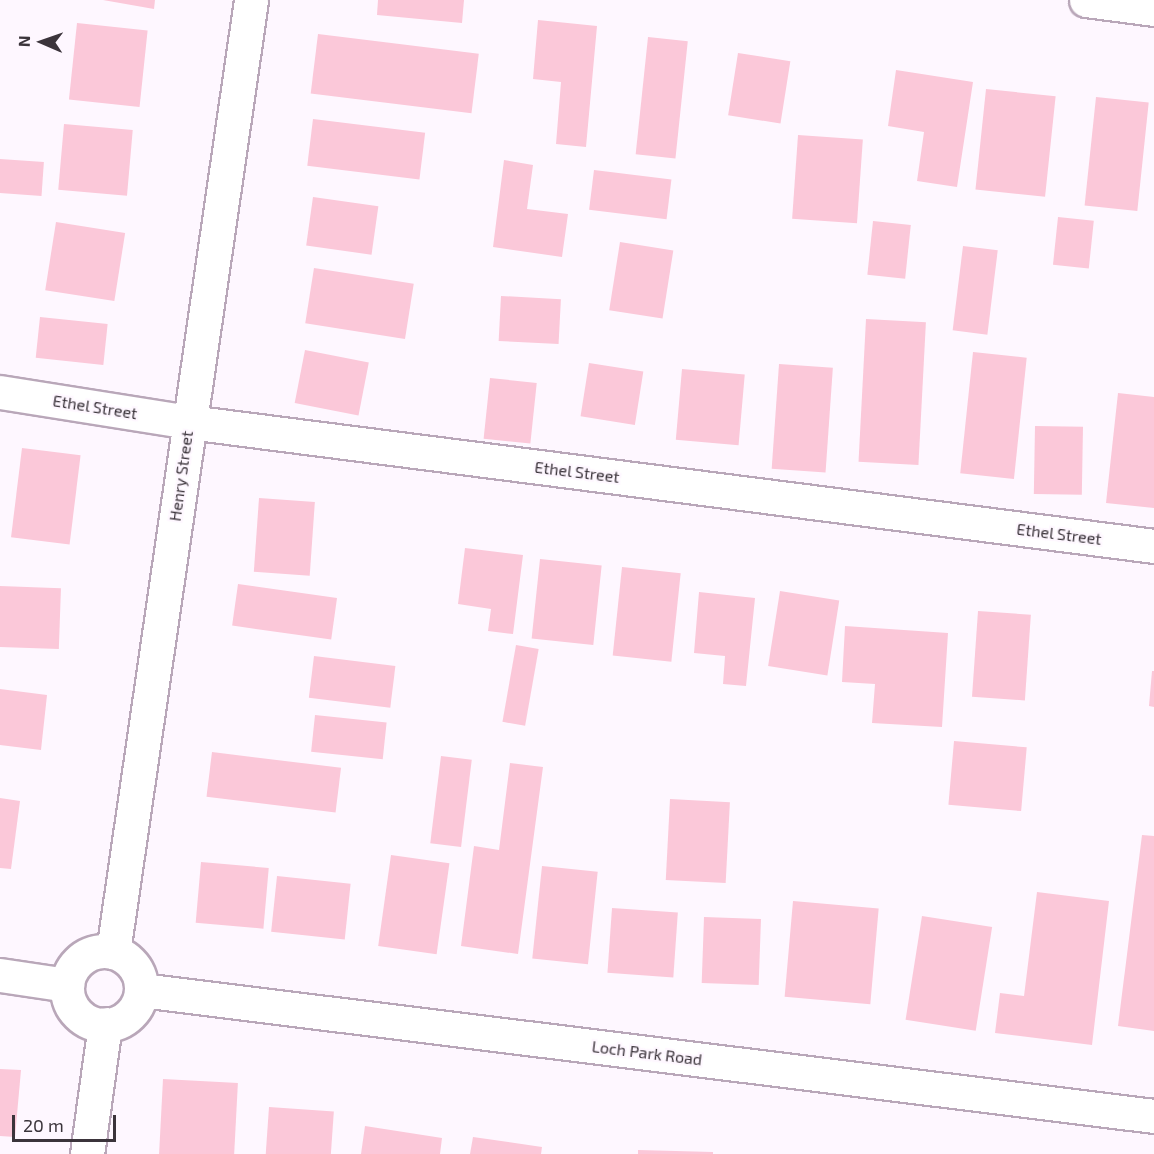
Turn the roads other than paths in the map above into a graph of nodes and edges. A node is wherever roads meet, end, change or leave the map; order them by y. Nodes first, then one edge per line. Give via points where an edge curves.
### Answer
1 (251, 0) edge
2 (1086, 0) edge
3 (1134, 4) edge
4 (0, 392) edge
5 (189, 422) junction
6 (1154, 546) edge
7 (113, 952) junction
8 (0, 975) edge
9 (67, 985) junction
10 (141, 990) junction
11 (105, 1024) junction
12 (1154, 1116) edge
13 (87, 1154) edge

1 - 5 street, Henry Street
2 - 3 street
4 - 5 street, Ethel Street
5 - 6 street, Ethel Street
5 - 7 street, Henry Street
7 - 9 street via 88,954 78,962
7 - 10 street via 131,962
8 - 9 street
9 - 11 street via 81,1017
10 - 11 street via 131,1013
10 - 12 street, Loch Park Road
11 - 13 street

